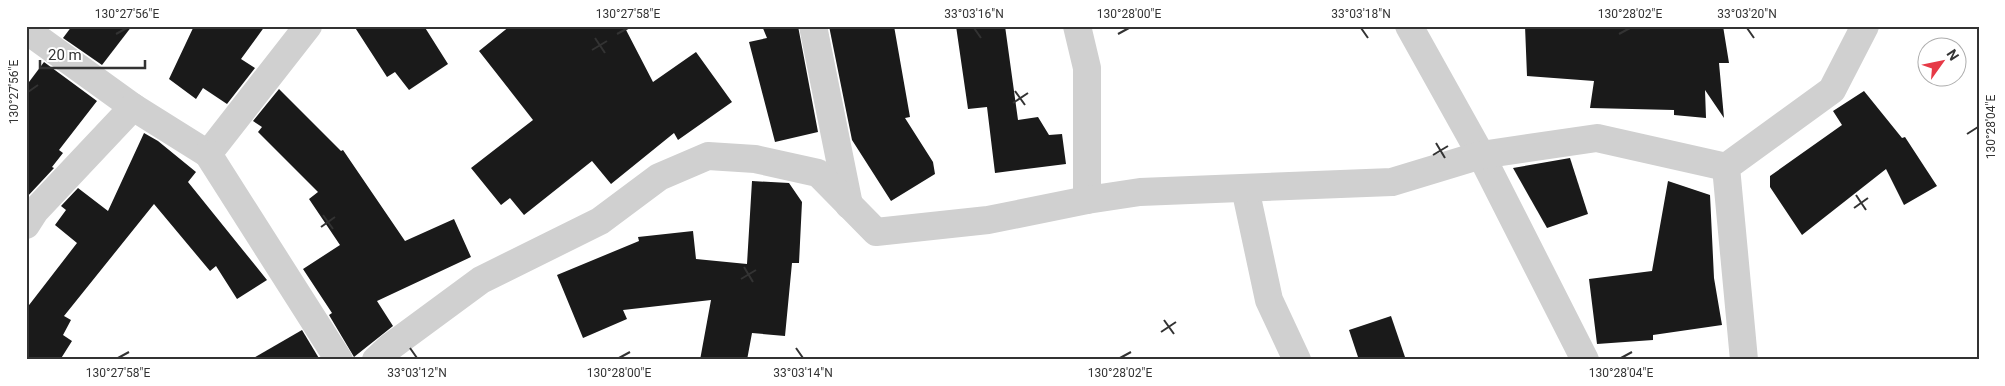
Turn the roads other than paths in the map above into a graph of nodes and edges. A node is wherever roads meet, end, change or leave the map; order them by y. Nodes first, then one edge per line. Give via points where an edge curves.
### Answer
1 (308, 26) edge
2 (813, 26) edge
3 (1077, 26) edge
4 (1409, 26) edge
5 (1865, 26) edge
6 (33, 40) edge
7 (133, 107) junction
8 (208, 154) junction
9 (1481, 155) junction
10 (1726, 167) junction
11 (1245, 188) junction
12 (1087, 200) junction
13 (849, 205) junction
14 (26, 225) edge
15 (340, 360) edge
16 (376, 360) edge
17 (1297, 360) edge
18 (1585, 360) edge
19 (1744, 360) edge

1 - 8 street
2 - 13 street
3 - 12 street via 1087,68
4 - 9 street
5 - 10 street via 1832,90
6 - 7 street
7 - 8 street
7 - 14 street via 35,211
8 - 15 street
9 - 10 street via 1597,138
9 - 11 street via 1392,182
9 - 18 street
10 - 19 street
11 - 12 street via 1140,192
11 - 17 street via 1269,300
12 - 13 street via 988,220 876,232
13 - 16 street via 818,173 755,159 708,156 659,177 600,221 481,280

